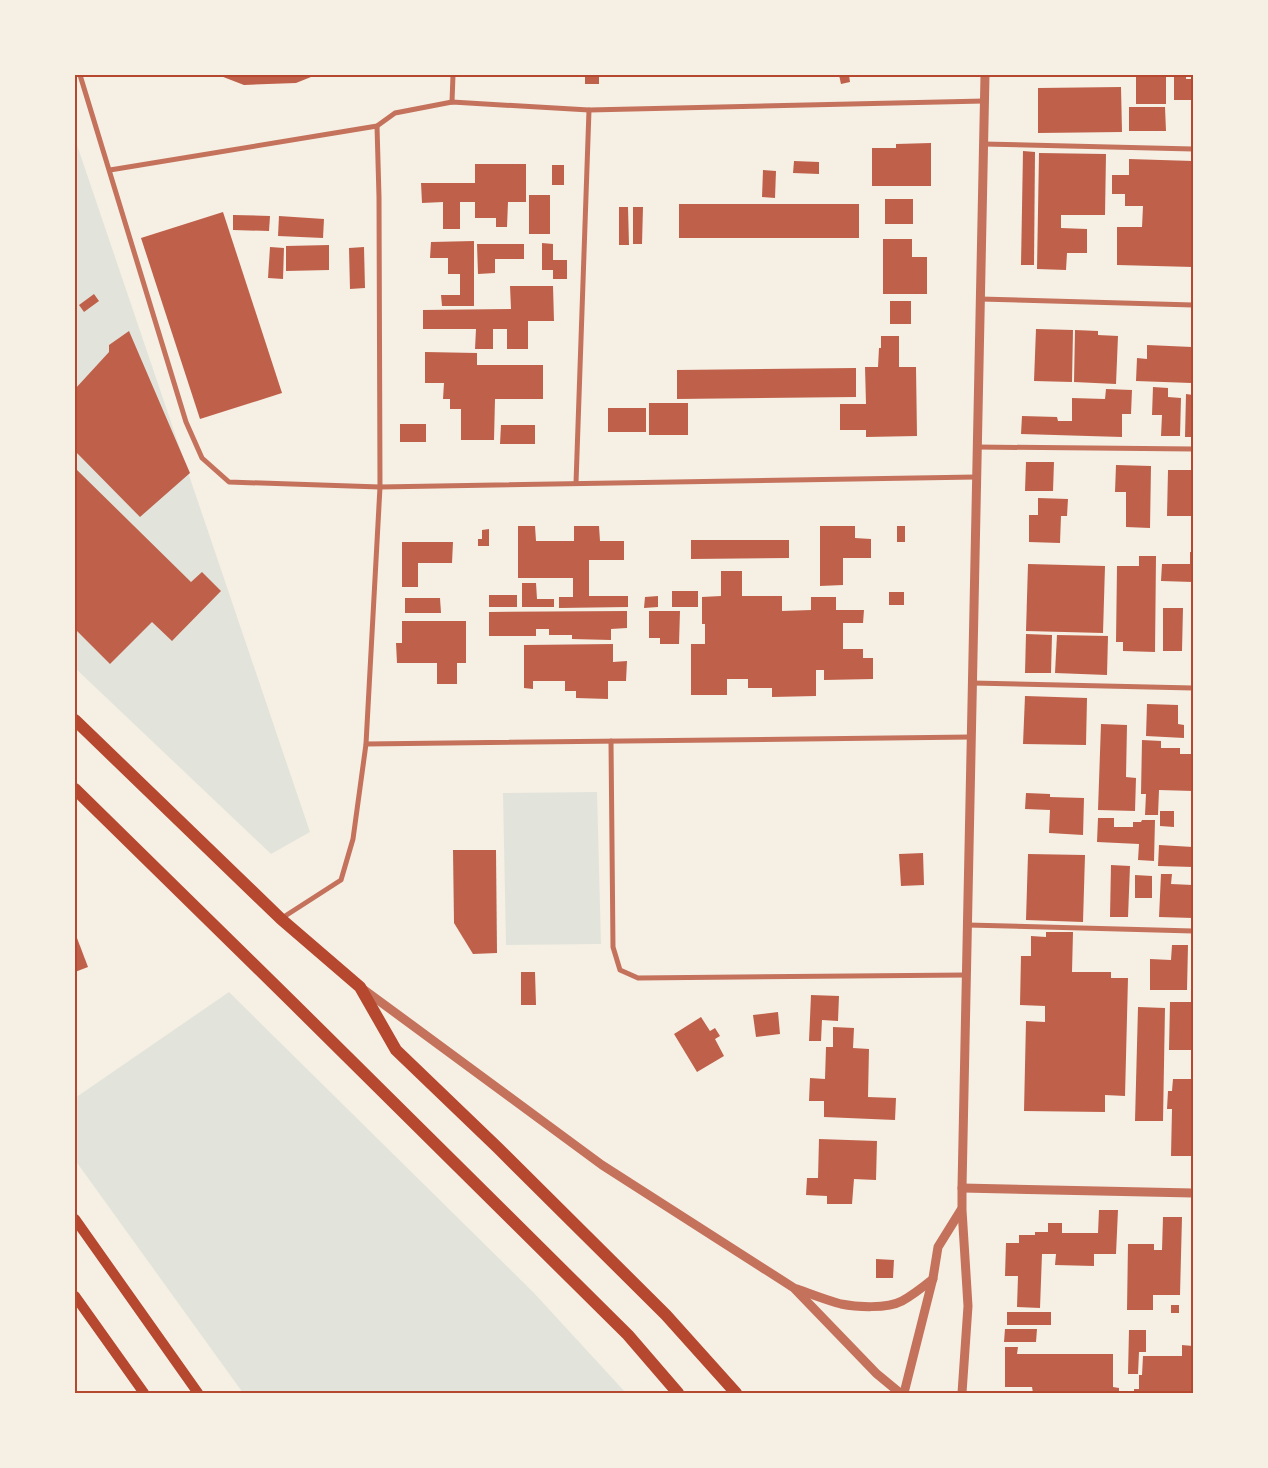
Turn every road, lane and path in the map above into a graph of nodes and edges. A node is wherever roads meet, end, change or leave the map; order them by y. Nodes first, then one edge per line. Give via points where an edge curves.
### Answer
1 (80, 75) edge
2 (453, 75) edge
3 (985, 75) edge
4 (984, 101) junction
5 (452, 102) junction
6 (589, 110) junction
7 (377, 126) junction
8 (983, 144) junction
9 (1193, 149) edge
10 (110, 170) junction
11 (980, 299) junction
12 (1193, 305) edge
13 (977, 447) junction
14 (1193, 449) edge
15 (976, 476) junction
16 (576, 484) junction
17 (380, 487) junction
18 (972, 683) junction
19 (1193, 688) edge
20 (75, 720) edge
21 (971, 737) junction
22 (611, 742) junction
23 (366, 744) junction
24 (75, 789) edge
25 (281, 918) junction
26 (967, 925) junction
27 (1193, 931) edge
28 (966, 975) junction
29 (360, 987) junction
30 (962, 1188) junction
31 (1193, 1193) edge
32 (962, 1210) junction
33 (75, 1219) edge
34 (933, 1278) junction
35 (794, 1288) junction
36 (75, 1296) edge
37 (144, 1393) edge
38 (198, 1393) edge
39 (678, 1393) edge
40 (736, 1393) edge
41 (900, 1393) edge
42 (904, 1393) edge
43 (962, 1393) edge

1 - 10 street
2 - 5 street
3 - 4 street
4 - 6 street
4 - 8 street
5 - 6 street
5 - 7 street via 395,113
6 - 16 street
7 - 10 street
7 - 17 street
8 - 9 street
8 - 11 street
10 - 17 street via 186,422 202,458 230,482
11 - 12 street
11 - 13 street
13 - 14 street
13 - 15 street
15 - 16 street
15 - 18 street
16 - 17 street
17 - 23 street
18 - 19 street
18 - 21 street
20 - 25 main road
21 - 22 street
21 - 26 street
22 - 23 street
22 - 28 street via 613,947 620,970 638,978
23 - 25 street via 353,839 341,880
24 - 39 main road via 621,1328
25 - 29 main road
26 - 27 street
26 - 28 street
28 - 30 street
29 - 35 street via 602,1165
29 - 40 main road via 396,1050 666,1315
30 - 31 street
30 - 32 street
32 - 34 street via 938,1247
32 - 43 street via 968,1306
33 - 38 main road
34 - 35 street via 900,1302 883,1306 841,1304
34 - 42 street
35 - 41 street via 877,1374
36 - 37 main road

